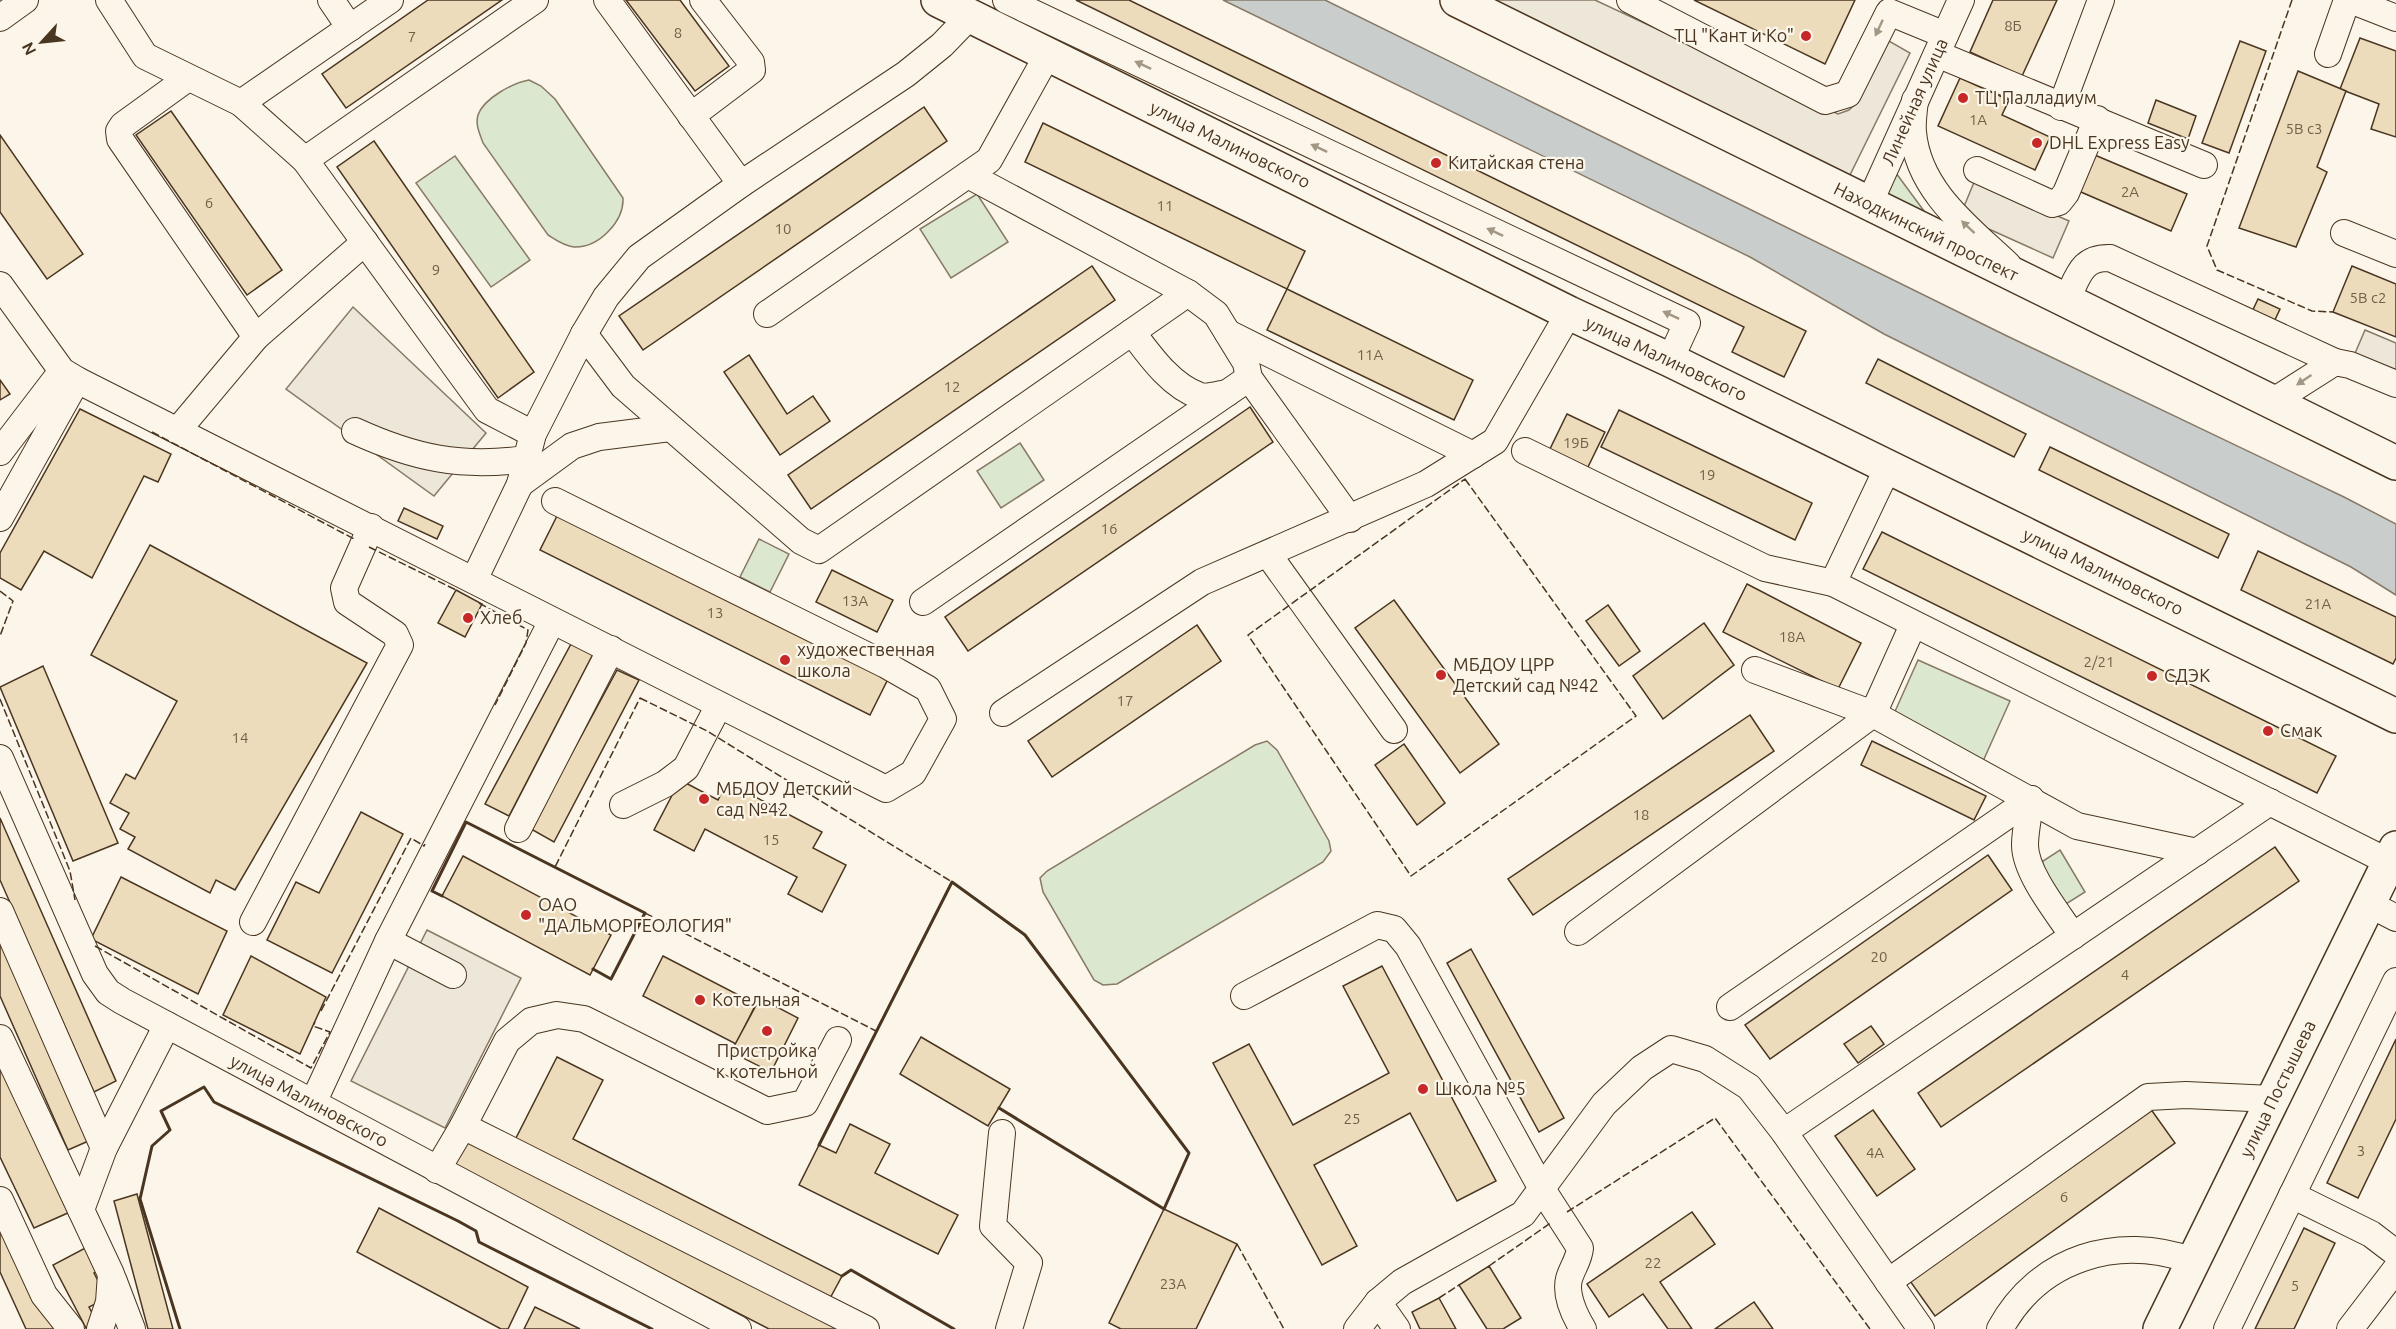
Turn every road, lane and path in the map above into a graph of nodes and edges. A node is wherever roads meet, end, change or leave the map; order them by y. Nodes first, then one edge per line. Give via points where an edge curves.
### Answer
1 (25, 0) edge
2 (109, 0) edge
3 (331, 0) edge
4 (390, 0) edge
5 (535, 0) edge
6 (607, 0) edge
7 (703, 0) edge
8 (938, 0) edge
9 (1006, 0) edge
10 (1457, 0) edge
11 (1630, 0) edge
12 (1961, 0) edge
13 (2101, 0) edge
14 (2348, 0) edge
15 (970, 16) junction
16 (0, 18) edge
17 (2396, 18) edge
18 (350, 27) junction
19 (1941, 44) junction
20 (1048, 54) junction
21 (2328, 54) dead end
22 (188, 78) junction
23 (1915, 100) junction
24 (241, 103) junction
25 (2061, 107) junction
26 (692, 116) junction
27 (2097, 119) junction
28 (304, 160) junction
29 (2204, 165) dead end
30 (1977, 170) dead end
31 (968, 175) junction
32 (741, 184) junction
33 (1869, 204) junction
34 (2344, 233) dead end
35 (365, 242) junction
36 (2396, 254) edge
37 (2026, 281) junction
38 (0, 285) edge
39 (1188, 293) junction
40 (2067, 301) junction
41 (1569, 313) junction
42 (767, 314) dead end
43 (1132, 332) junction
44 (1227, 333) junction
45 (584, 334) junction
46 (256, 337) junction
47 (1670, 360) junction
48 (2336, 363) junction
49 (70, 375) junction
50 (1249, 378) junction
51 (2396, 384) edge
52 (1227, 393) junction
53 (2272, 402) junction
54 (670, 428) junction
55 (178, 430) junction
56 (355, 431) dead end
57 (533, 434) junction
58 (1525, 451) dead end
59 (0, 453) edge
60 (1473, 455) junction
61 (525, 459) junction
62 (2396, 463) edge
63 (1888, 467) junction
64 (520, 484) junction
65 (555, 501) dead end
66 (0, 518) edge
67 (1350, 519) junction
68 (371, 527) junction
69 (1268, 554) junction
70 (474, 580) junction
71 (1833, 583) junction
72 (923, 602) dead end
73 (552, 621) junction
74 (1913, 625) junction
75 (611, 649) junction
76 (1755, 670) dead end
77 (719, 705) junction
78 (1003, 714) dead end
79 (1874, 714) junction
80 (2396, 716) edge
81 (1394, 730) dead end
82 (0, 758) edge
83 (2031, 799) junction
84 (2270, 802) junction
85 (624, 805) dead end
86 (518, 829) dead end
87 (2197, 852) junction
88 (2393, 855) edge
89 (0, 911) edge
90 (2382, 911) edge
91 (253, 922) dead end
92 (1578, 932) dead end
93 (2073, 936) junction
94 (388, 941) junction
95 (453, 975) dead end
96 (2396, 981) edge
97 (1244, 996) dead end
98 (1730, 1007) dead end
99 (167, 1025) junction
100 (0, 1038) edge
101 (838, 1040) dead end
102 (2272, 1100) junction
103 (313, 1103) junction
104 (463, 1126) junction
105 (1784, 1132) junction
106 (1002, 1133) dead end
107 (104, 1148) junction
108 (437, 1170) junction
109 (1542, 1189) junction
110 (2292, 1195) junction
111 (0, 1200) edge
112 (81, 1210) junction
113 (2396, 1253) edge
114 (2193, 1261) junction
115 (2396, 1269) edge
116 (111, 1274) junction
117 (1888, 1282) junction
118 (1378, 1302) junction
119 (71, 1329) edge
120 (100, 1329) edge
121 (132, 1329) edge
122 (738, 1329) edge
123 (866, 1329) edge
124 (1009, 1329) edge
125 (1357, 1329) edge
126 (1397, 1329) edge
127 (1583, 1329) edge
128 (1921, 1329) edge
129 (2000, 1329) edge
130 (2160, 1329) edge
131 (2227, 1329) edge
132 (2350, 1329) edge

1 - 16 street
2 - 22 street via 145,56
3 - 18 street
4 - 18 street
5 - 28 street
6 - 26 street
7 - 26 street via 751,62 752,70
8 - 15 main road, улица Малиновского
47 -> 9 street via 1687,323
10 - 33 main road, Находкинский проспект
19 -> 11 street via 1889,12 1848,94 1825,101
12 - 19 street, Линейная улица
13 - 25 street
14 - 17 street
14 - 21 street
15 - 20 main road, улица Малиновского
15 - 32 street via 906,74
18 - 24 street
19 - 23 street, Линейная улица
19 - 25 street
20 - 31 street via 989,159
20 - 41 main road, улица Малиновского
22 - 24 street
22 - 46 street via 123,125 120,139
23 - 33 street, Линейная улица
37 -> 23 street via 1945,206 1930,183 1918,157 1913,132
24 - 28 street
25 - 27 street
26 - 32 street
27 - 29 street
27 - 30 street via 2066,194 2059,202 2052,204
28 - 35 street
31 - 39 street
31 - 42 street
32 - 45 street via 639,257 606,297
33 - 37 main road, Находкинский проспект
34 - 36 street
35 - 46 street
35 - 57 street via 487,410
37 - 40 main road, Находкинский проспект
38 - 49 street
39 - 43 street
39 - 44 street via 1216,314
40 - 48 street via 2086,262 2096,257 2109,258
40 - 53 main road, Находкинский проспект
41 - 47 main road, улица Малиновского
41 - 60 street via 1495,441
43 - 52 street via 1154,361 1180,385 1202,397
43 - 54 street via 819,550 801,541
44 - 50 street via 1246,363
44 - 60 street
45 - 54 street via 623,386
45 - 57 street
46 - 55 street
47 - 63 main road, улица Малиновского
48 - 51 street
48 -> 53 street
49 - 55 street
49 - 59 street
49 - 66 street
50 - 52 street
50 - 67 street
52 - 72 street
53 - 62 main road, Находкинский проспект
54 - 64 street via 599,437 572,446
55 - 68 street
56 - 61 street via 396,450 444,462
57 - 61 street
58 - 71 street via 1765,568
60 - 67 street via 1426,484
61 - 64 street
63 - 71 street
63 - 80 main road, улица Малиновского
64 - 70 street
65 - 77 street via 886,665 928,689 943,718 914,773 886,789
67 - 69 street
68 - 70 street
68 - 91 street via 344,595 346,602 395,634 400,645
69 - 78 street via 1202,582
69 - 81 street
70 - 73 street
71 - 74 street
73 - 75 street
73 - 94 street
74 - 79 street
74 - 84 street
75 - 77 street
75 - 86 street
76 - 79 street
77 - 85 street via 686,768
79 - 83 street
79 - 92 street
82 - 99 street, улица Малиновского via 95,974 108,992
83 - 87 street via 2077,826
83 - 93 street via 2025,847 2047,897
83 - 98 street
84 - 87 street
84 - 88 street
87 - 93 street
88 - 90 main road, улица Постышева
89 - 107 street
90 - 102 main road, улица Постышева
93 - 105 street
94 - 95 street
94 - 103 street
96 - 110 street
97 - 109 street via 1377,925 1394,929 1408,946
99 - 103 street, улица Малиновского
99 - 107 street
100 - 112 street
101 - 104 street via 805,1103 767,1111 584,1019 557,1015 531,1021 507,1041
102 - 114 main road, улица Постышева
102 - 117 street via 2148,1097
103 - 108 street, улица Малиновского
104 - 108 street
104 - 123 street
105 - 109 street via 1749,1087 1705,1059 1671,1049 1642,1068 1604,1104
105 - 117 street
106 - 124 street via 993,1226 1029,1263
107 - 112 street
108 - 122 street, улица Малиновского
109 - 118 street via 1523,1214 1402,1282
109 - 127 street via 1580,1248 1569,1278 1569,1295
110 - 113 street via 2371,1234
110 - 131 street
111 - 119 street via 44,1295
112 - 116 street
114 - 129 street via 2145,1249 2103,1252 2062,1265 2031,1286
114 - 130 main road, улица Постышева
115 - 132 street
116 - 120 street via 109,1302
116 - 121 street
117 - 128 street
118 - 125 street
118 - 126 street

